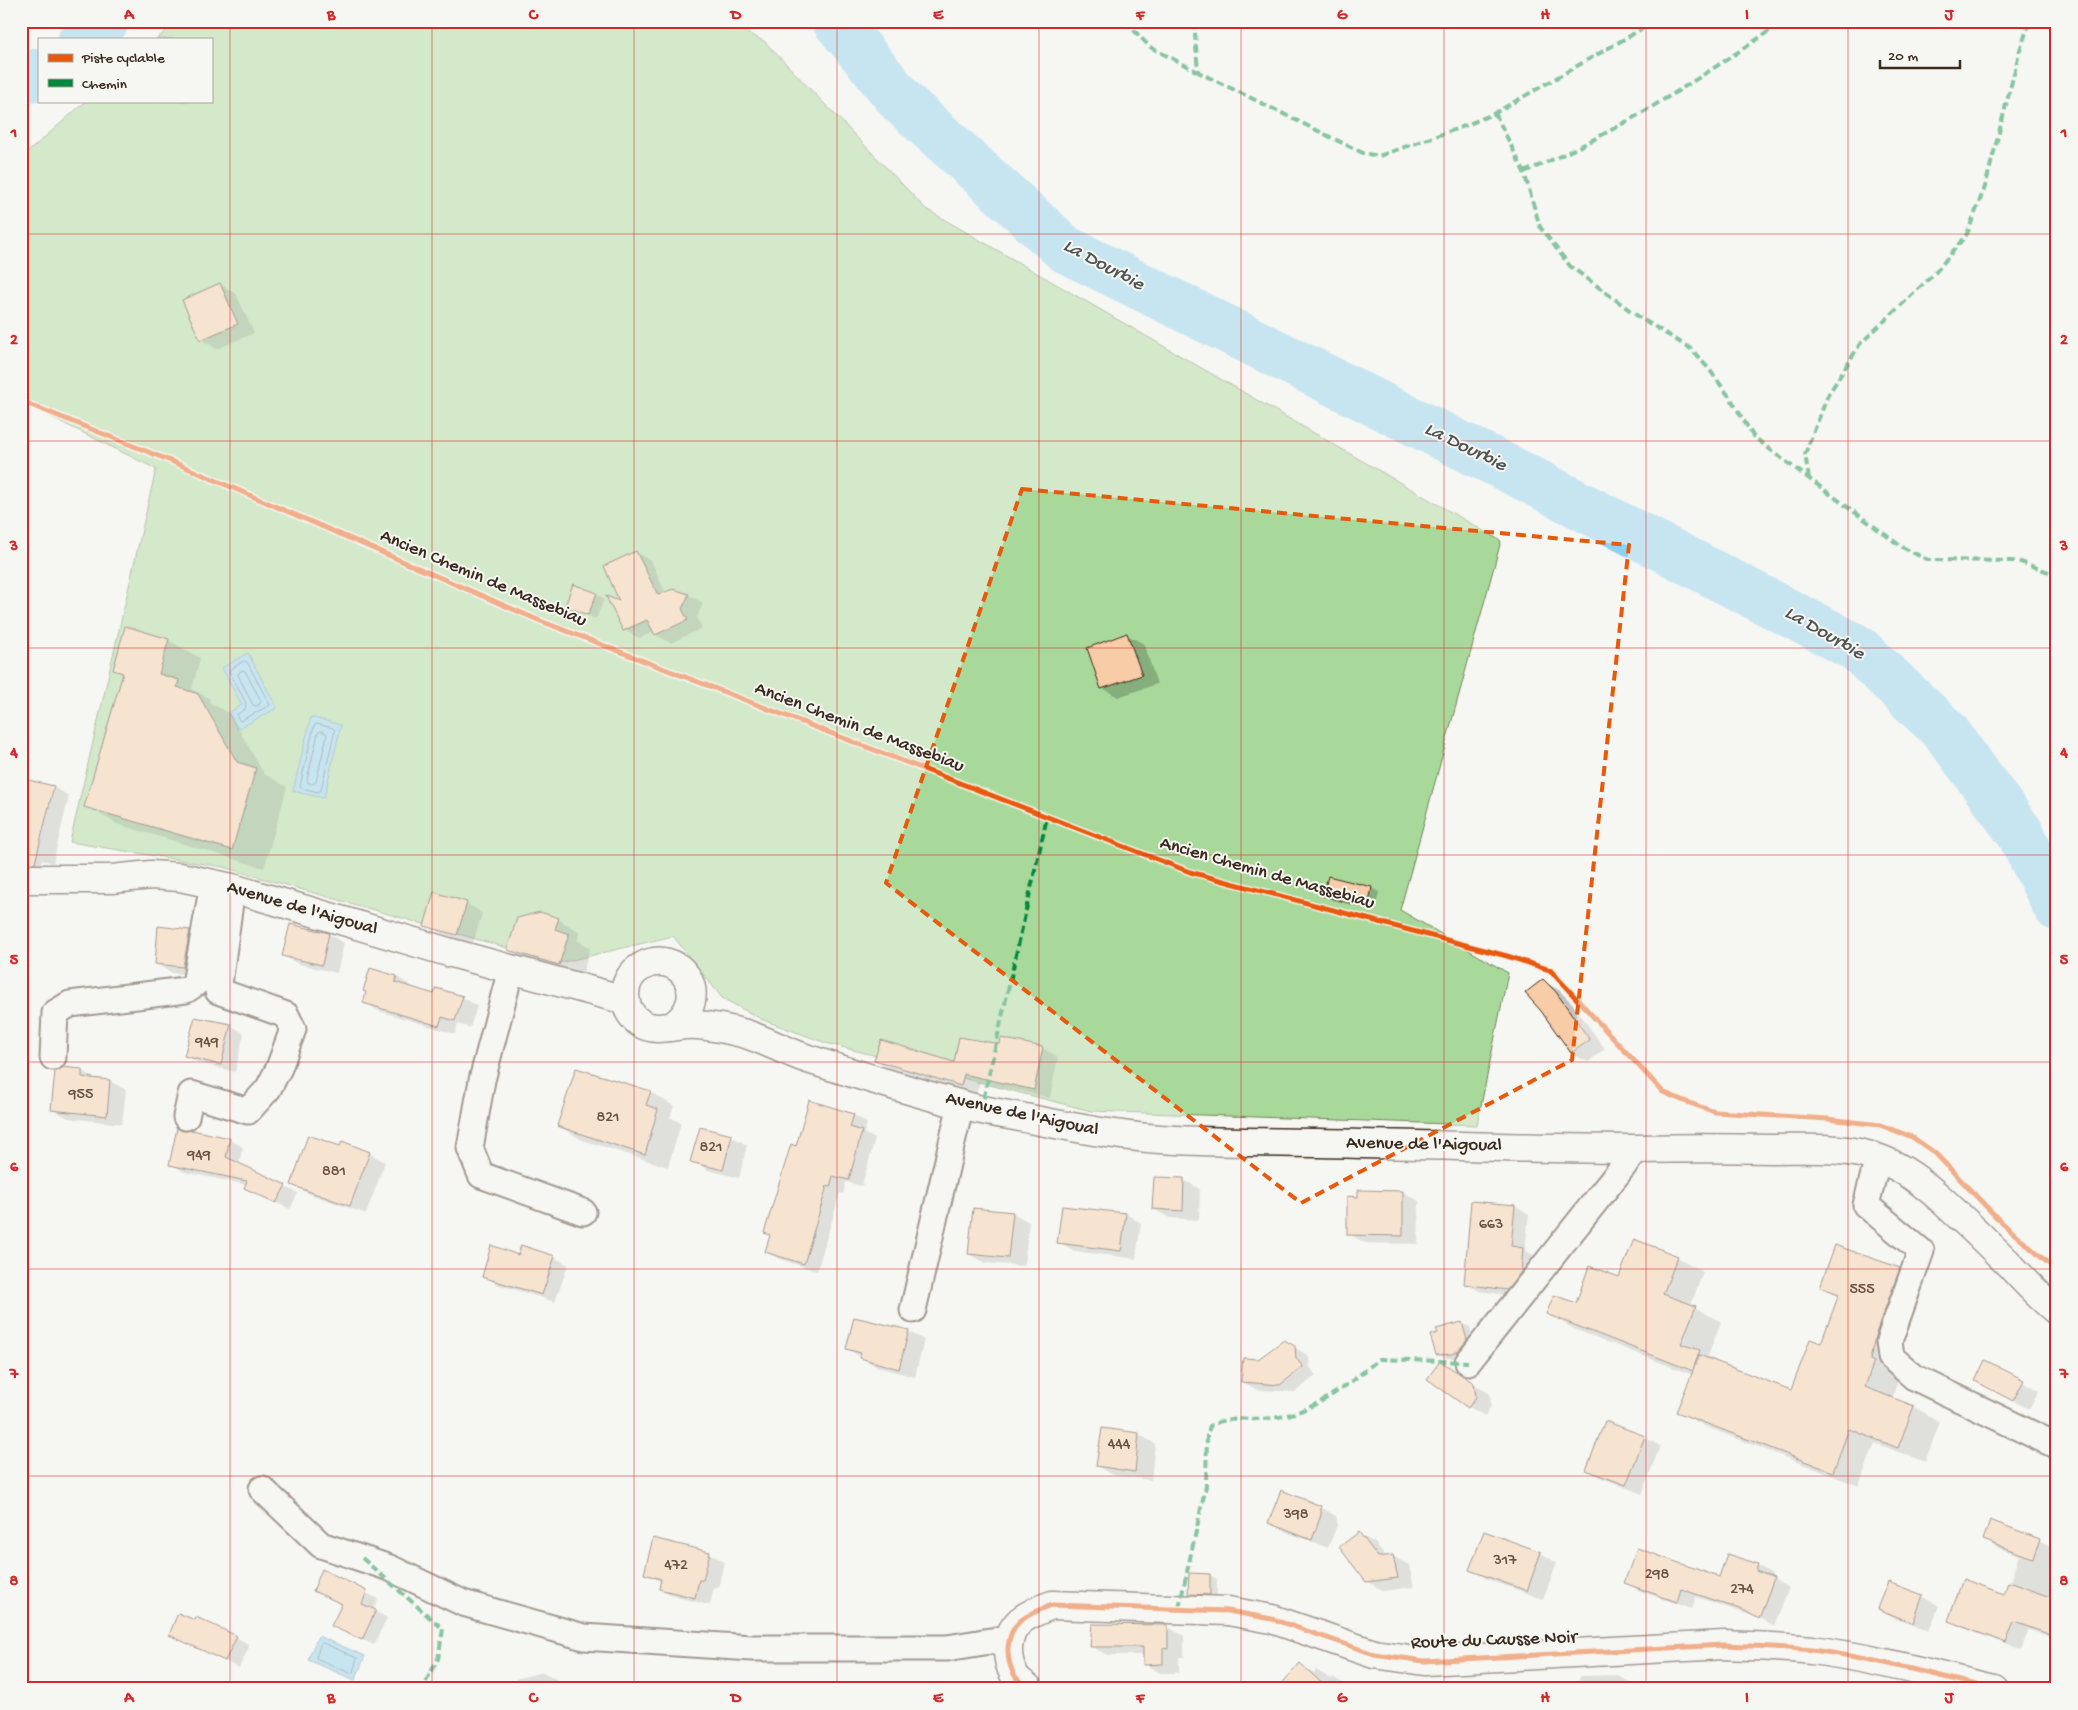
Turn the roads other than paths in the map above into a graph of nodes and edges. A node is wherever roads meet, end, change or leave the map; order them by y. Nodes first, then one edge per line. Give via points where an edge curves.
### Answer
1 (21, 879) edge
2 (223, 886) junction
3 (511, 969) junction
4 (628, 987) junction
5 (692, 991) junction
6 (673, 1026) junction
7 (748, 1035) junction
8 (54, 1056) dead end
9 (962, 1104) junction
10 (186, 1117) dead end
11 (1637, 1149) junction
12 (1878, 1158) junction
13 (583, 1212) dead end
14 (913, 1310) dead end
15 (2057, 1311) edge
16 (1468, 1362) dead end
17 (2057, 1446) edge
18 (262, 1488) dead end
19 (1009, 1638) junction
20 (1030, 1689) edge
21 (1994, 1689) edge

1 - 2 main road, Avenue de l'Aigoual via 112,879 151,875
2 - 3 main road, Avenue de l'Aigoual
2 - 8 street via 195,984 186,990 70,1004 55,1013
2 - 10 street via 218,991 286,1015 293,1029 268,1089 248,1111 192,1094
3 - 4 main road, Avenue de l'Aigoual via 577,985
3 - 13 street via 482,1080 470,1148 481,1175
4 - 5 main road via 636,969 652,962 670,963 685,974
4 - 6 main road via 628,1010 642,1025
5 - 6 main road via 688,1011
5 - 7 main road, Avenue de l'Aigoual
6 - 7 main road, Avenue de l'Aigoual via 703,1025
7 - 9 main road, Avenue de l'Aigoual via 810,1060
9 - 11 main road, Avenue de l'Aigoual via 1092,1132 1177,1140
9 - 14 street
11 - 12 main road, Avenue de l'Aigoual via 1823,1149
11 - 16 street
12 - 15 main road, Avenue de l'Aigoual via 1905,1170 1924,1184 1975,1229
12 - 17 street via 1866,1205 1921,1251 1889,1341 1891,1357 1914,1377
18 - 19 street via 322,1545 390,1568 464,1603 584,1636 752,1648 947,1648
19 - 20 main road via 1008,1659 1016,1677
19 - 21 main road, Route du Causse Noir via 1019,1622 1052,1605 1228,1611 1272,1619 1374,1654 1424,1661 1724,1645 1765,1646 1862,1659

